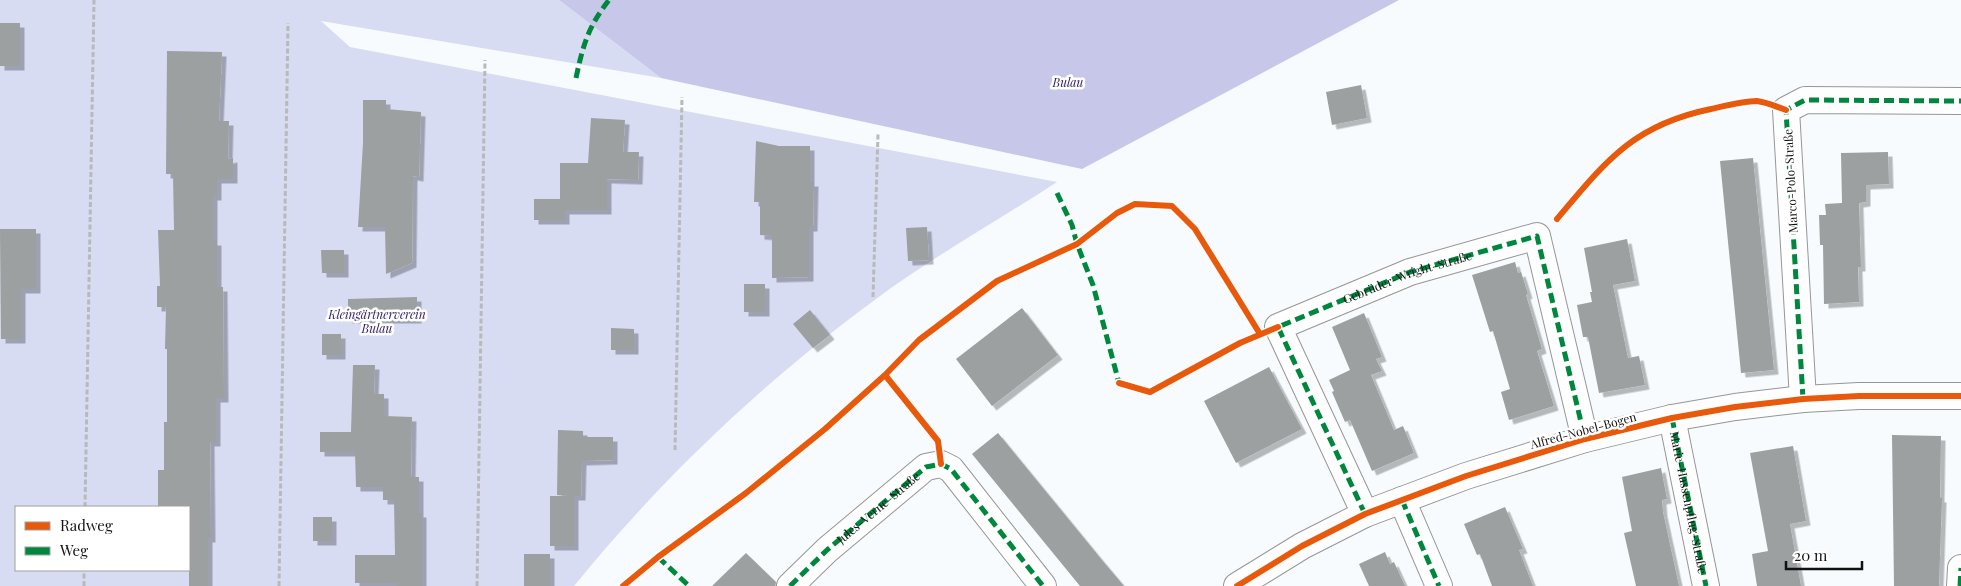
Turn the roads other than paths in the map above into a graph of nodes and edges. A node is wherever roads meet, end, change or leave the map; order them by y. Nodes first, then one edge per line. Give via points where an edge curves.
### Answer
1 (1961, 101) edge
2 (1961, 396) edge
3 (1802, 399) junction
4 (1672, 418) junction
5 (1585, 438) junction
6 (1402, 500) junction
7 (1365, 514) junction
8 (1961, 568) edge
9 (790, 586) edge
10 (1043, 586) edge
11 (1237, 586) edge
12 (1439, 586) edge
13 (1706, 586) edge
14 (1960, 586) edge

1 - 3 street, Marco-Polo-Straße via 1805,100 1786,110
2 - 3 street, Alfred-Nobel-Bogen
3 - 4 street, Alfred-Nobel-Bogen
4 - 5 street, Alfred-Nobel-Bogen
4 - 13 street, Marie-Hassenpflug-Straße
5 - 6 street, Alfred-Nobel-Bogen
5 - 7 street, Gebrüder-Wright-Straße via 1537,236 1410,272 1278,326
6 - 7 street, Alfred-Nobel-Bogen
6 - 12 street
7 - 11 street, Alfred-Nobel-Bogen via 1302,546
8 - 14 street
9 - 10 street, Jules-Verne-Straße via 827,550 926,467 941,464 951,469

